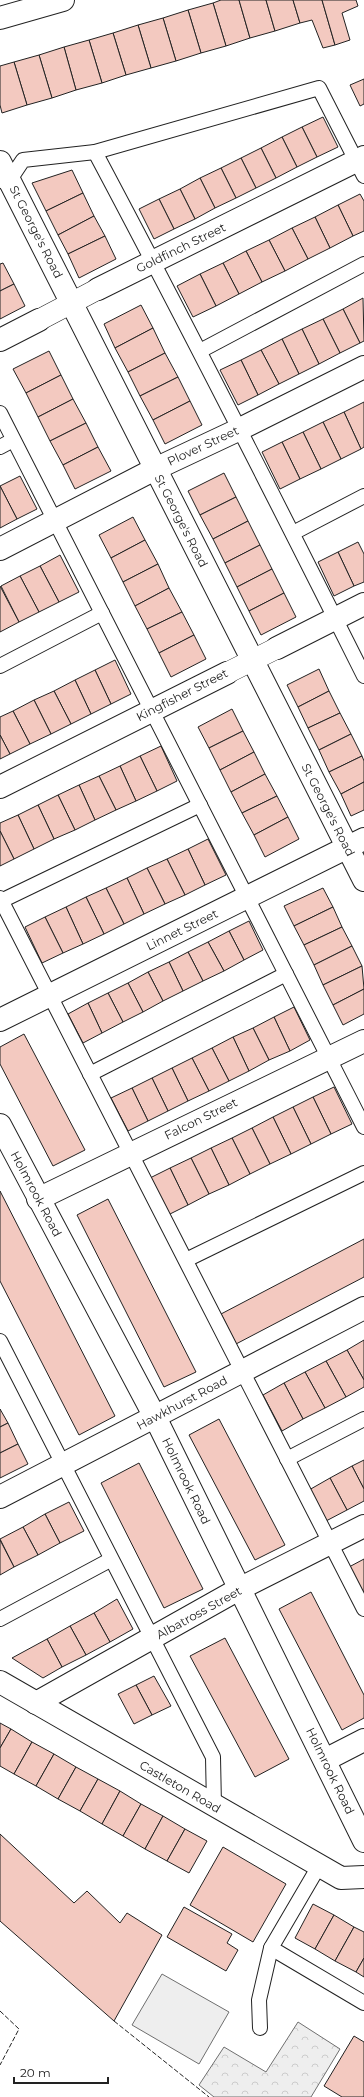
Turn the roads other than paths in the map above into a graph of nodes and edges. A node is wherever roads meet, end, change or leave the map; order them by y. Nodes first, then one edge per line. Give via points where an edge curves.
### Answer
1 (63, 0) edge
2 (0, 18) edge
3 (95, 152) junction
4 (362, 165) edge
5 (3, 175) edge
6 (153, 261) junction
7 (364, 264) edge
8 (98, 289) joint
9 (72, 302) junction
10 (39, 320) joint
11 (0, 340) edge
12 (200, 351) junction
13 (364, 367) edge
14 (0, 413) edge
15 (238, 430) junction
16 (13, 440) junction
17 (0, 447) edge
18 (155, 469) junction
19 (364, 496) edge
20 (55, 521) junction
21 (293, 533) junction
22 (0, 549) edge
23 (364, 604) edge
24 (102, 613) junction
25 (335, 619) junction
26 (277, 648) joint
27 (252, 660) junction
28 (0, 666) edge
29 (227, 673) joint
30 (364, 676) edge
31 (152, 710) junction
32 (0, 787) edge
33 (200, 805) junction
34 (356, 843) edge
35 (364, 880) edge
36 (247, 898) junction
37 (1, 900) edge
38 (286, 974) junction
39 (50, 996) junction
40 (0, 1020) edge
41 (364, 1041) edge
42 (328, 1057) junction
43 (90, 1074) junction
44 (0, 1125) edge
45 (364, 1127) edge
46 (131, 1154) junction
47 (364, 1173) edge
48 (38, 1199) junction
49 (186, 1260) junction
50 (364, 1308) edge
51 (0, 1341) edge
52 (242, 1372) junction
53 (155, 1417) junction
54 (364, 1419) edge
55 (287, 1459) junction
56 (62, 1466) junction
57 (0, 1497) edge
58 (364, 1526) edge
59 (330, 1544) junction
60 (110, 1560) junction
61 (239, 1589) junction
62 (364, 1609) edge
63 (0, 1619) edge
64 (151, 1639) junction
65 (0, 1682) edge
66 (36, 1703) junction
67 (364, 1740) edge
68 (325, 1760) junction
69 (214, 1806) junction
70 (364, 1841) edge
71 (319, 1866) junction
72 (364, 1877) edge
73 (271, 1948) junction
74 (364, 2003) edge
75 (260, 2028) dead end

1 - 2 street
3 - 4 lane via 319,88
3 - 5 lane via 23,160
3 - 6 lane
4 - 6 street, Goldfinch Street
5 - 9 street, St George's Road
6 - 8 street, Goldfinch Street
6 - 12 lane
7 - 12 lane
8 - 9 street, Goldfinch Street
9 - 10 street, Goldfinch Street
9 - 18 street, St George's Road
10 - 11 street, Goldfinch Street
12 - 15 lane
13 - 15 street, Plover Street
14 - 16 lane
15 - 18 street, Plover Street
15 - 21 lane
16 - 17 lane
16 - 20 lane
18 - 20 street, Plover Street
18 - 27 street, St George's Road
19 - 21 lane
20 - 22 street, Plover Street
20 - 24 lane
21 - 25 lane
23 - 25 street, Kingfisher Street
24 - 28 lane
24 - 31 lane
25 - 26 street, Kingfisher Street
25 - 30 lane
26 - 27 street, Kingfisher Street
27 - 29 street, Kingfisher Street
27 - 34 street, St George's Road
29 - 31 street, Kingfisher Street
31 - 32 street, Kingfisher Street
31 - 33 lane
33 - 36 lane
33 - 37 lane
34 - 35 street, St George's Road
34 - 36 street, Linnet Street
36 - 38 lane
36 - 39 street, Linnet Street
37 - 39 lane
38 - 42 lane
38 - 43 lane
39 - 40 street, Linnet Street
39 - 43 lane
41 - 42 street, Falcon Street
42 - 45 lane
42 - 46 street, Falcon Street
43 - 46 lane
44 - 48 street, Holmrook Road
46 - 48 street, Falcon Street
46 - 49 lane
47 - 49 lane
48 - 53 street, Holmrook Road
49 - 52 lane
50 - 52 street, Hawkhurst Road
51 - 56 lane
52 - 53 street, Hawkhurst Road
52 - 55 lane
53 - 56 street, Hawkhurst Road
53 - 61 street, Holmrook Road
54 - 55 lane
55 - 59 lane
56 - 57 street, Hawkhurst Road
56 - 60 lane
58 - 59 street, Albatross Street
59 - 61 street, Albatross Street
59 - 62 lane
60 - 63 lane
60 - 64 lane
61 - 64 street, Albatross Street
61 - 68 street, Holmrook Road
64 - 66 street, Albatross Street
64 - 69 lane via 212,1757
65 - 66 street, Castleton Road
66 - 69 street, Castleton Road
67 - 68 street
68 - 70 street, Holmrook Road
69 - 71 street, Castleton Road
71 - 72 street, Castleton Road via 341,1878
71 - 73 lane
73 - 74 lane
73 - 75 lane via 259,2000

